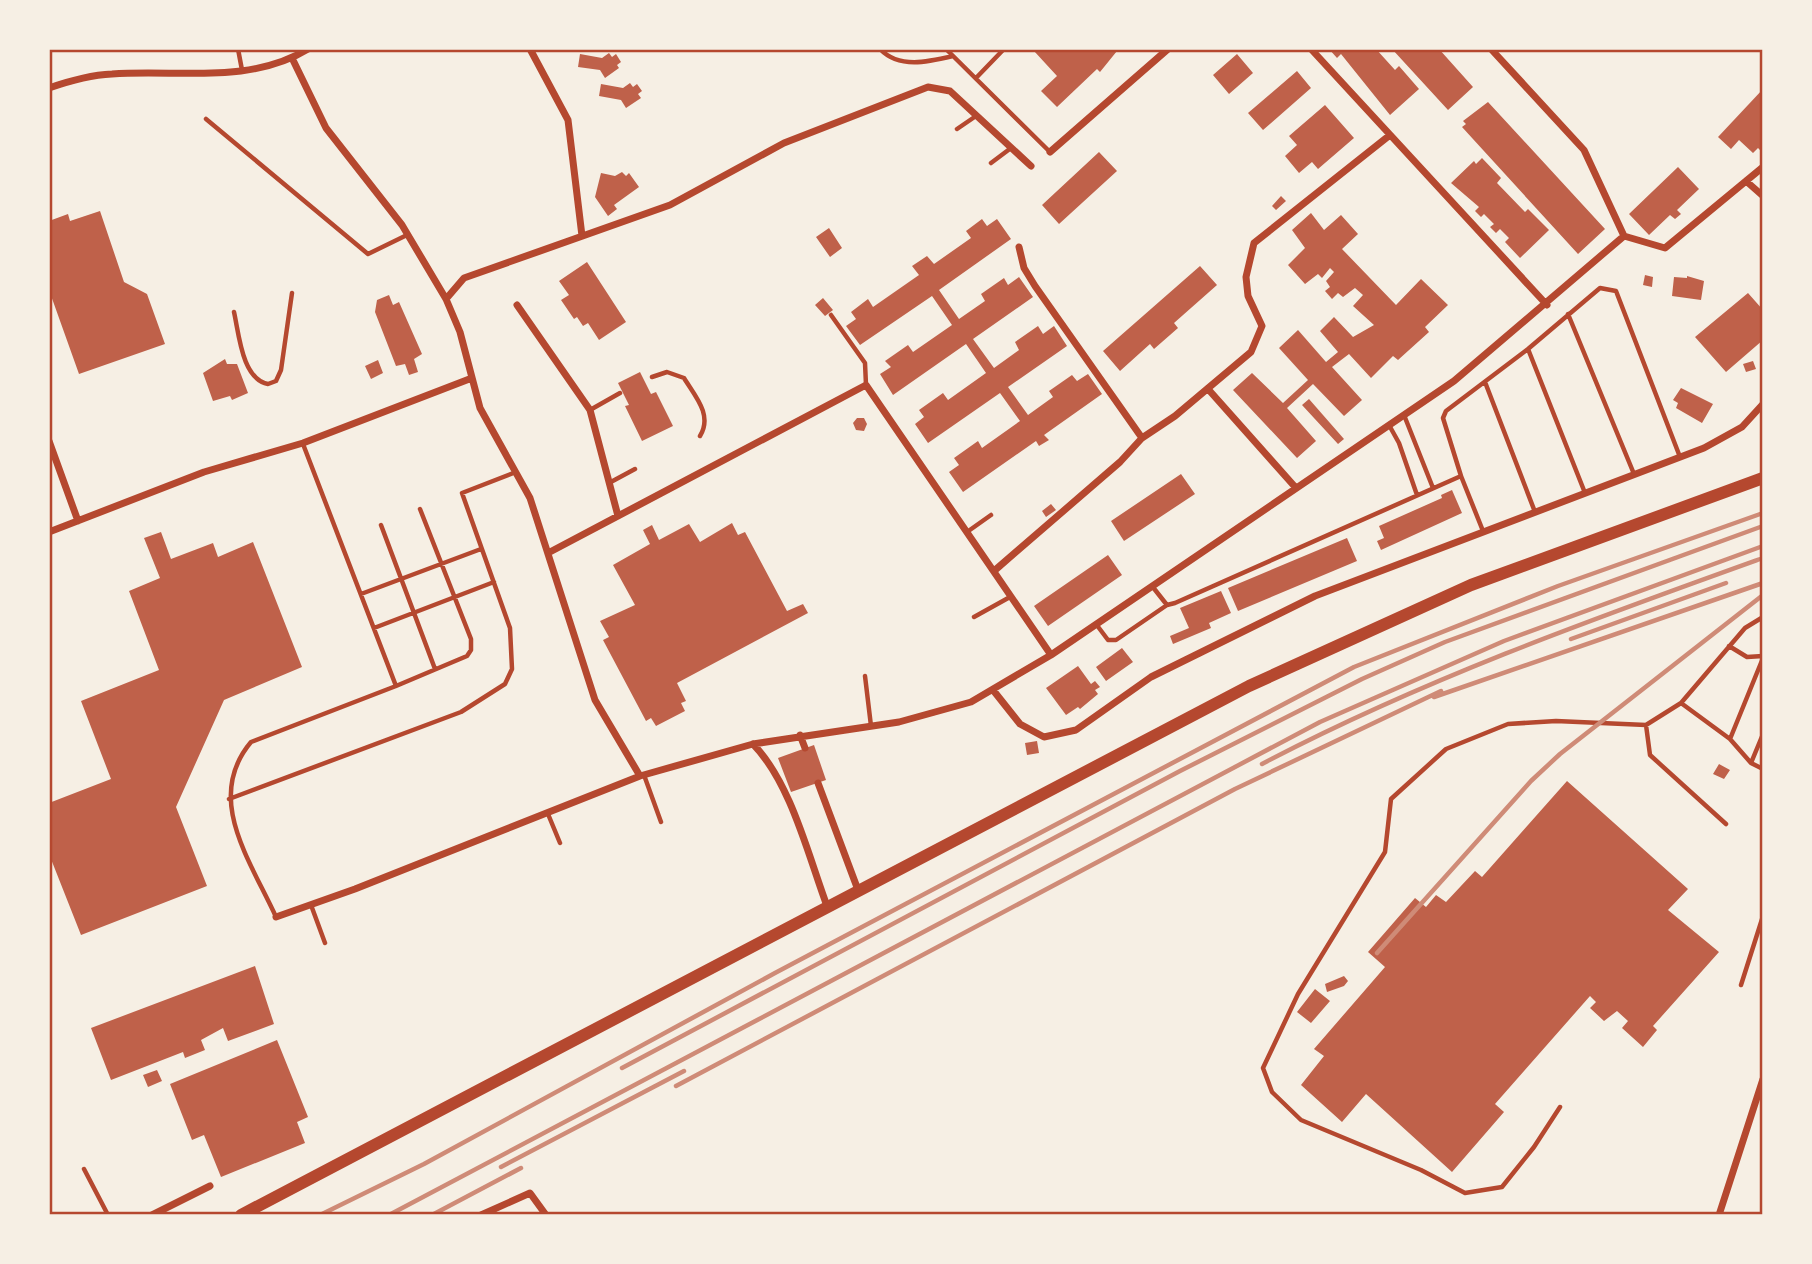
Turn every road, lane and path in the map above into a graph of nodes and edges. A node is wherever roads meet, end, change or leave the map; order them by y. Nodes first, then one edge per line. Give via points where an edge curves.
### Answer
1 (238, 49) edge
2 (308, 49) edge
3 (530, 49) edge
4 (880, 49) edge
5 (946, 49) edge
6 (1004, 49) edge
7 (1168, 49) edge
8 (1311, 49) edge
9 (1491, 49) edge
10 (953, 56) junction
11 (292, 58) junction
12 (242, 71) junction
13 (976, 78) junction
14 (49, 88) edge
15 (978, 114) junction
16 (206, 119) dead end
17 (957, 130) dead end
18 (1390, 135) junction
19 (1012, 147) junction
20 (1050, 152) joint
21 (991, 163) dead end
22 (1031, 166) dead end
23 (1763, 167) edge
24 (1746, 181) junction
25 (1763, 196) edge
26 (408, 235) junction
27 (582, 236) junction
28 (1624, 236) junction
29 (1019, 247) dead end
30 (292, 293) dead end
31 (446, 299) junction
32 (517, 304) dead end
33 (1547, 305) junction
34 (234, 312) dead end
35 (1568, 314) junction
36 (831, 315) dead end
37 (1528, 349) junction
38 (652, 377) dead end
39 (472, 378) junction
40 (1485, 382) junction
41 (866, 386) junction
42 (1208, 389) junction
43 (620, 393) dead end
44 (1763, 404) edge
45 (590, 410) junction
46 (1404, 415) junction
47 (1389, 425) junction
48 (700, 436) dead end
49 (1142, 438) junction
50 (49, 440) edge
51 (303, 443) junction
52 (1681, 457) junction
53 (635, 469) dead end
54 (517, 472) junction
55 (1634, 474) junction
56 (1461, 476) junction
57 (1763, 478) edge
58 (609, 484) junction
59 (1296, 488) junction
60 (1433, 488) junction
61 (1585, 493) junction
62 (1417, 495) junction
63 (420, 509) dead end
64 (1535, 512) junction
65 (991, 515) dead end
66 (618, 516) junction
67 (78, 521) junction
68 (382, 524) dead end
69 (1483, 531) junction
70 (49, 532) edge
71 (967, 532) junction
72 (481, 549) junction
73 (548, 554) junction
74 (441, 565) junction
75 (994, 571) junction
76 (401, 580) junction
77 (494, 582) junction
78 (1152, 586) junction
79 (361, 594) junction
80 (454, 597) junction
81 (1011, 597) junction
82 (1167, 605) junction
83 (413, 614) junction
84 (974, 617) dead end
85 (1763, 617) edge
86 (1096, 624) junction
87 (374, 628) junction
88 (1729, 646) junction
89 (1051, 656) junction
90 (1763, 657) edge
91 (435, 670) junction
92 (865, 676) dead end
93 (396, 686) junction
94 (993, 690) junction
95 (1681, 703) junction
96 (1646, 725) junction
97 (871, 726) junction
98 (1763, 734) edge
99 (800, 735) junction
100 (1730, 739) junction
101 (753, 744) junction
102 (805, 748) dead end
103 (1751, 763) junction
104 (1763, 769) edge
105 (642, 775) junction
106 (818, 783) dead end
107 (229, 799) junction
108 (548, 814) junction
109 (661, 822) dead end
110 (1726, 824) dead end
111 (560, 843) dead end
112 (858, 890) junction
113 (311, 905) junction
114 (827, 906) junction
115 (276, 916) joint
116 (1763, 916) edge
117 (325, 943) dead end
118 (1741, 985) dead end
119 (1763, 1079) edge
120 (1560, 1107) dead end
121 (84, 1168) dead end
122 (210, 1186) dead end
123 (108, 1215) edge
124 (152, 1215) edge
125 (241, 1215) edge
126 (481, 1215) edge
127 (546, 1215) edge
128 (1719, 1215) edge

1 - 12 lane
2 - 11 street
3 - 27 street via 568,120
4 - 10 lane via 888,58 919,64
5 - 10 lane
6 - 13 lane
7 - 20 street
8 - 18 street
9 - 28 street via 1584,150
10 - 13 lane
11 - 12 street
11 - 26 street via 326,128
12 - 14 street via 110,74
13 - 20 lane
15 - 17 lane
15 - 19 street
15 - 27 street via 950,92 928,87 784,143 670,205
16 - 26 lane via 368,254
18 - 33 street
18 - 42 street via 1254,243 1246,277 1248,296 1262,326 1258,341
19 - 21 lane
19 - 22 street
23 - 24 street
24 - 25 street
24 - 28 street via 1665,248
26 - 31 street
27 - 31 street via 464,278
28 - 33 street
29 - 49 street via 1035,286
30 - 34 lane via 281,370 268,384 256,379 249,368
31 - 39 street
32 - 45 street
33 - 46 street via 1454,381
35 - 37 lane
35 - 52 lane via 1600,288 1616,291
35 - 55 lane
36 - 41 lane via 866,363
37 - 40 lane
37 - 61 lane
38 - 48 lane via 667,372 684,378 705,417
39 - 51 street
39 - 54 street via 480,408
40 - 56 lane via 1443,418
40 - 64 lane
41 - 66 street
41 - 71 street
42 - 49 street
42 - 59 street
43 - 45 lane
44 - 52 street via 1742,427
45 - 58 street
46 - 47 street
46 - 60 lane
47 - 59 street
47 - 62 lane
49 - 75 street
50 - 67 street
51 - 67 street via 204,472
51 - 79 lane
52 - 55 street
53 - 58 lane
54 - 72 lane via 462,493
54 - 73 street
55 - 61 street
56 - 60 lane
56 - 69 lane
57 - 112 main road via 1483,581 1359,634 1249,686
58 - 66 street
59 - 78 street
60 - 62 lane
61 - 64 street
62 - 82 lane
63 - 74 lane
64 - 69 street
65 - 71 lane
66 - 73 street
67 - 70 street
68 - 76 lane
69 - 94 street via 1315,596 1212,644 1151,677 1076,730 1044,737 1020,724
71 - 75 street
72 - 74 lane
72 - 77 lane
73 - 105 street via 595,700
74 - 76 lane
74 - 80 lane
75 - 81 street
76 - 79 lane
76 - 83 lane
77 - 80 lane
77 - 107 lane via 513,648 512,669 505,684 461,712
78 - 82 lane
78 - 86 street
79 - 87 lane
80 - 83 lane
80 - 91 lane via 471,650
81 - 84 lane
81 - 89 street
82 - 86 lane via 1115,640 1108,640
83 - 87 lane
83 - 91 lane
85 - 88 lane
86 - 89 street
87 - 93 lane
88 - 90 lane via 1747,657
88 - 95 lane
89 - 94 street
90 - 100 lane
91 - 93 lane
92 - 97 lane
93 - 107 lane via 251,742 238,758
94 - 97 street via 971,702
95 - 96 lane
95 - 100 lane
96 - 110 lane via 1650,755
96 - 120 lane via 1508,724 1446,748 1391,799 1385,852 1298,994 1263,1068 1272,1092 1301,1120 1465,1193 1502,1187
97 - 99 street
98 - 103 lane
99 - 101 street
99 - 102 street
100 - 103 lane
101 - 105 street
101 - 114 street via 780,782
103 - 104 lane
105 - 108 street
105 - 109 lane
106 - 112 street
107 - 115 lane via 235,828
108 - 111 lane
108 - 113 street
112 - 114 main road
113 - 115 street
113 - 117 lane
114 - 125 main road
116 - 118 lane
119 - 128 street
121 - 123 lane
122 - 124 street
126 - 127 street via 530,1193

